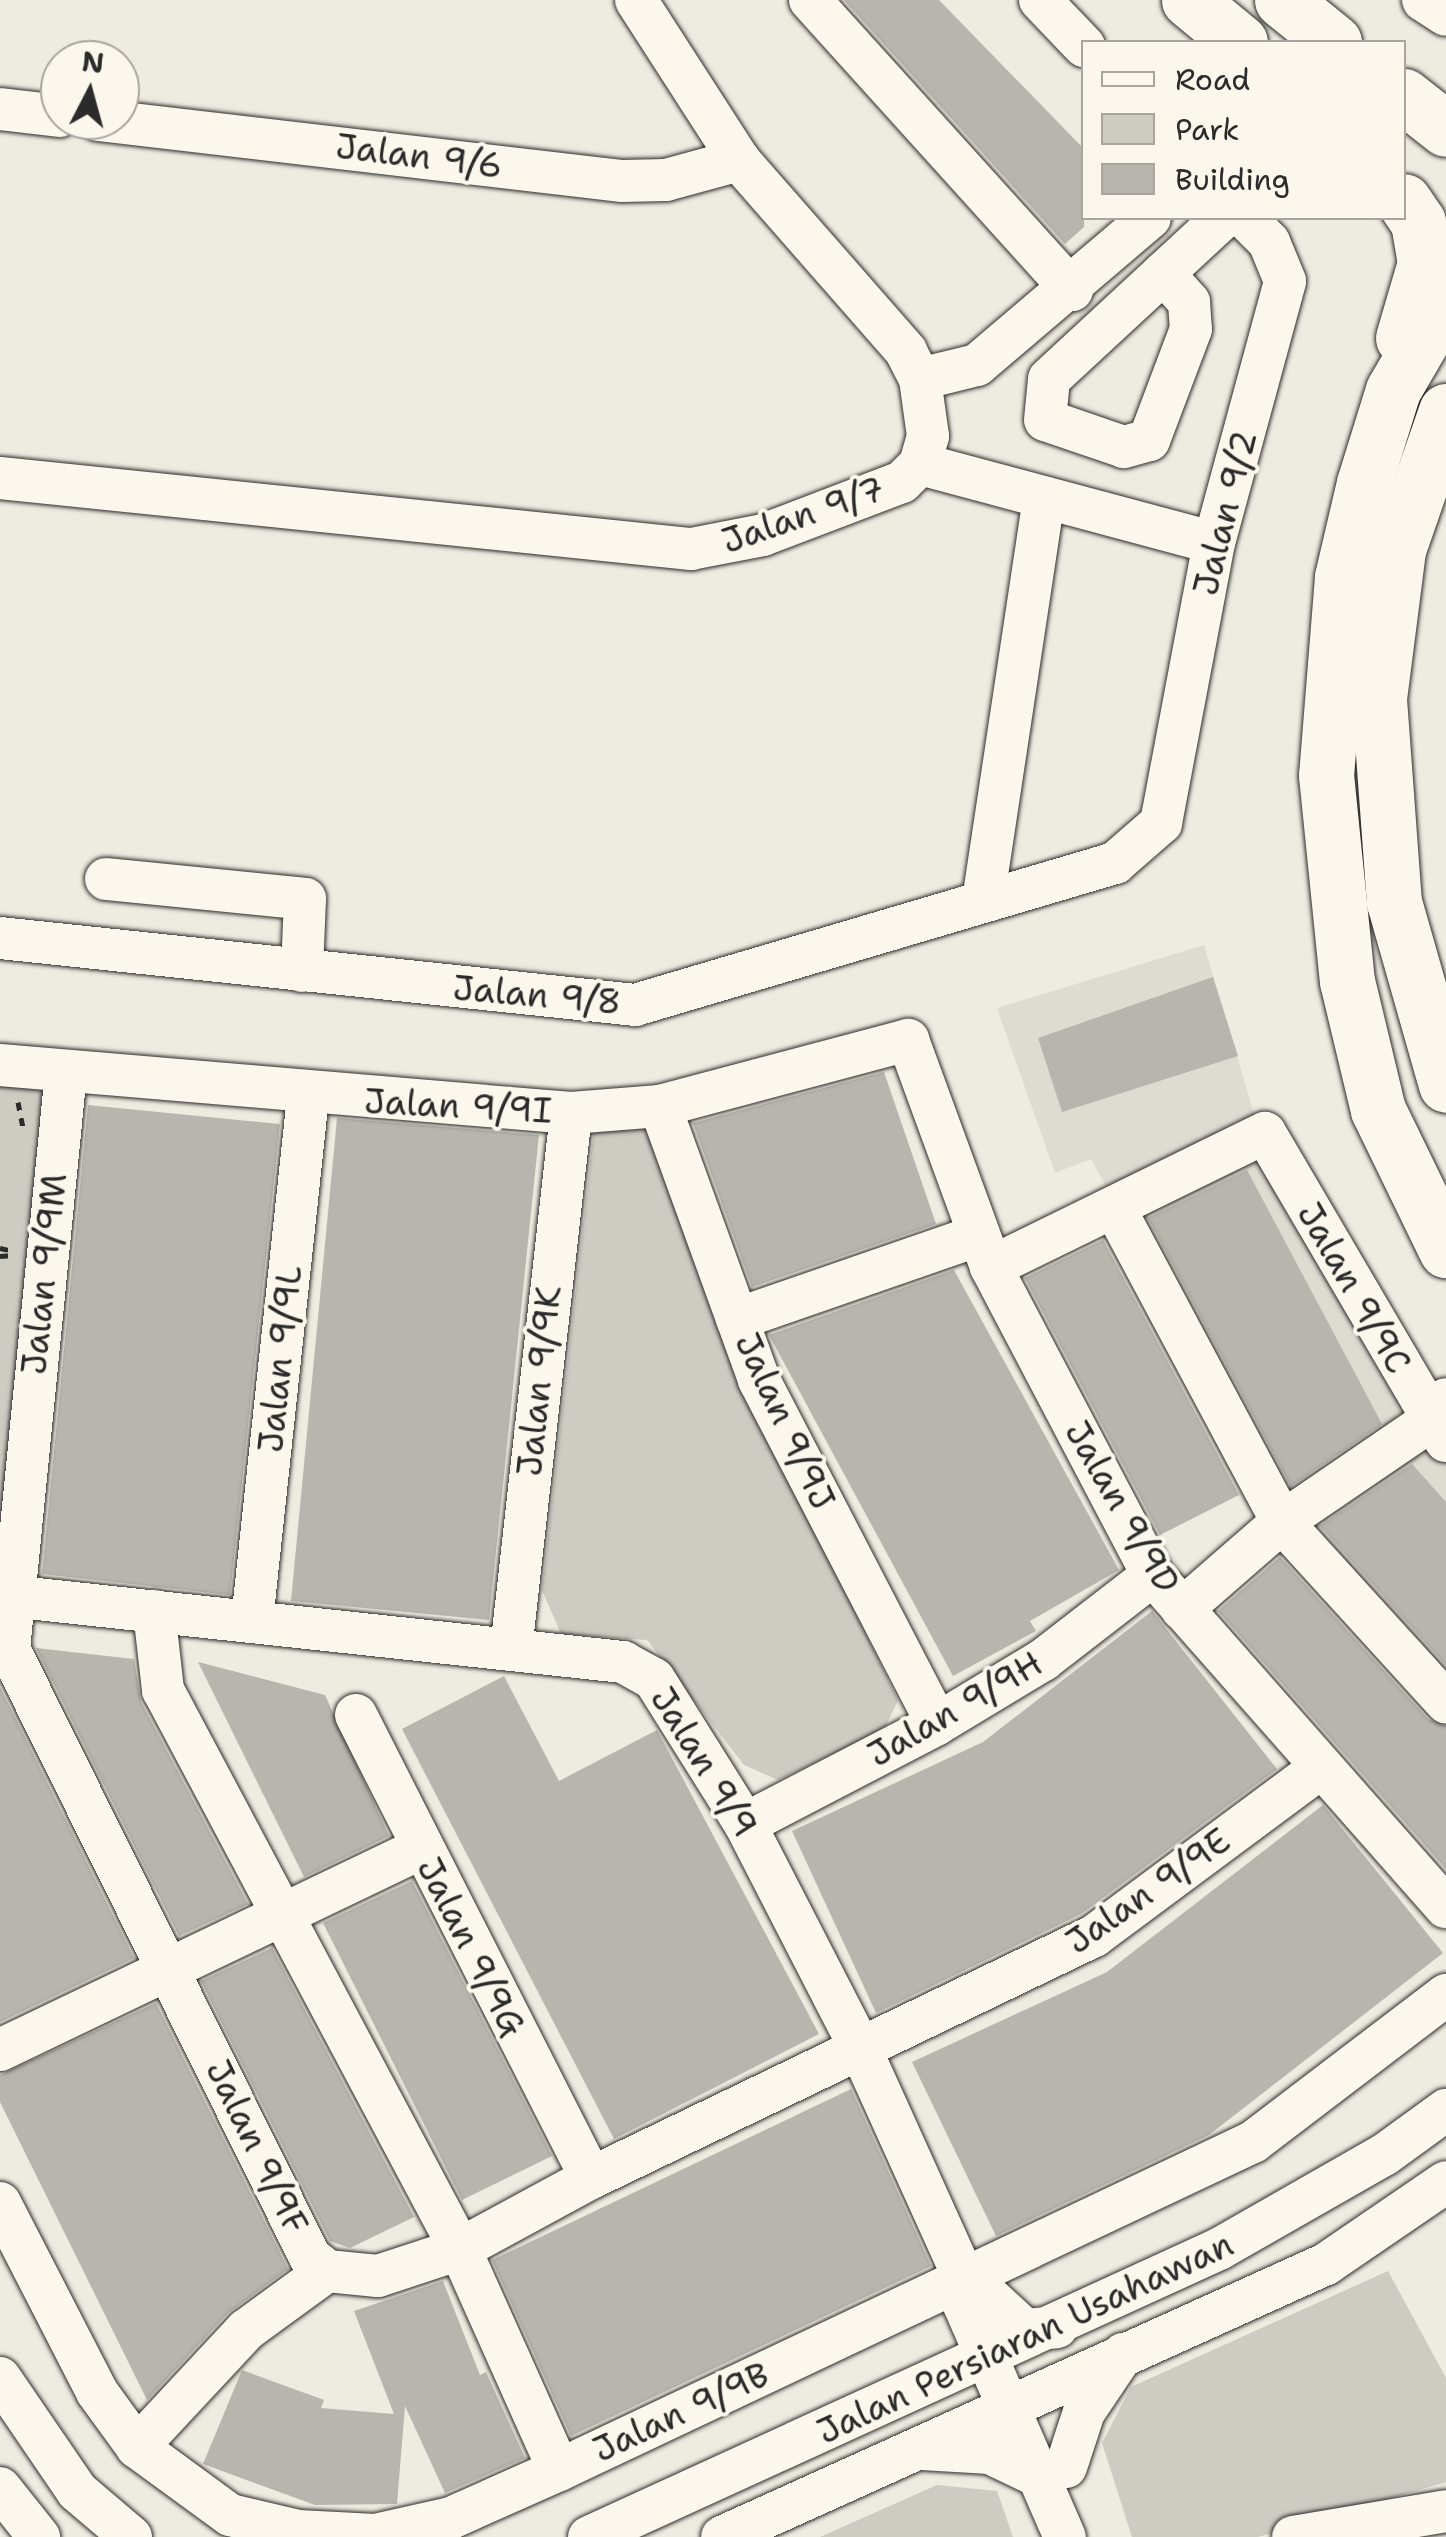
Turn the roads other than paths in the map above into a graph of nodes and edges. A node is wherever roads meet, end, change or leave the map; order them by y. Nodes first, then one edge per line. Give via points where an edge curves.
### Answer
1 (636, 0) edge
2 (810, 0) edge
3 (1040, 0) edge
4 (1189, 0) edge
5 (1282, 0) edge
6 (1423, 0) edge
7 (1446, 16) edge
8 (1238, 40) edge
9 (1332, 40) edge
10 (1081, 43) edge
11 (1406, 75) edge
12 (1406, 98) edge
13 (1446, 101) edge
14 (0, 109) edge
15 (40, 114) edge
16 (140, 125) edge
17 (1446, 129) edge
18 (739, 160) junction
19 (1406, 167) edge
20 (1446, 197) edge
21 (1406, 204) edge
22 (1148, 220) edge
23 (1221, 220) edge
24 (1248, 220) edge
25 (1164, 273) dead end
26 (1072, 290) junction
27 (1446, 299) edge
28 (920, 379) junction
29 (1393, 390) junction
30 (1446, 411) edge
31 (920, 464) junction
32 (0, 478) edge
33 (1044, 498) junction
34 (1214, 544) junction
35 (1161, 823) joint
36 (106, 879) dead end
37 (983, 902) junction
38 (0, 938) edge
39 (302, 971) junction
40 (908, 1040) joint
41 (0, 1066) edge
42 (66, 1072) junction
43 (1446, 1085) edge
44 (308, 1097) junction
45 (660, 1106) junction
46 (570, 1113) junction
47 (1114, 1207) junction
48 (1446, 1250) edge
49 (984, 1251) junction
50 (737, 1319) junction
51 (1442, 1419) edge
52 (1282, 1522) junction
53 (1153, 1575) junction
54 (4, 1595) edge
55 (1182, 1609) junction
56 (154, 1611) junction
57 (252, 1621) junction
58 (511, 1650) junction
59 (1446, 1702) edge
60 (356, 1715) dead end
61 (937, 1724) junction
62 (1319, 1769) junction
63 (745, 1824) junction
64 (420, 1850) junction
65 (1446, 1906) edge
66 (287, 1912) junction
67 (171, 1966) junction
68 (1446, 1996) edge
69 (0, 2050) edge
70 (861, 2050) junction
71 (1446, 2110) edge
72 (591, 2178) junction
73 (1446, 2182) edge
74 (0, 2203) edge
75 (460, 2249) junction
76 (327, 2270) junction
77 (960, 2294) junction
78 (1057, 2327) junction
79 (1002, 2354) junction
80 (1123, 2354) junction
81 (0, 2378) edge
82 (939, 2383) junction
83 (1023, 2398) junction
84 (137, 2447) junction
85 (912, 2449) junction
86 (559, 2470) junction
87 (1053, 2472) junction
88 (0, 2488) edge
89 (1408, 2521) edge
90 (40, 2537) edge
91 (131, 2537) edge
92 (589, 2537) edge
93 (722, 2537) edge
94 (1065, 2537) edge
95 (1095, 2537) edge
96 (1294, 2537) edge

1 - 18 street, Jalan 9/7
2 - 26 street
3 - 10 street
4 - 8 main road
5 - 9 main road
6 - 7 street
11 - 13 main road
12 - 17 main road
14 - 15 street
16 - 18 street, Jalan 9/6 via 622,181 666,180
18 - 28 street, Jalan 9/7 via 890,329
19 - 20 main road
21 - 29 main road via 1418,222 1425,262
22 - 26 street
23 - 25 street
24 - 34 street, Jalan 9/2 via 1269,242 1285,281
26 - 28 street via 977,365
27 - 29 main road
28 - 31 street, Jalan 9/7 via 928,436
29 - 48 main road via 1342,577 1326,775 1347,981 1378,1110
30 - 43 main road via 1398,550 1379,699 1394,902
31 - 32 street, Jalan 9/7 via 902,482 763,535 691,549
31 - 33 street
33 - 34 street
33 - 37 street
34 - 35 street, Jalan 9/2
35 - 37 street, Jalan 9/8 via 1114,863
36 - 39 street via 305,899
37 - 39 street, Jalan 9/8 via 635,1005
38 - 39 street, Jalan 9/8
40 - 45 street, Jalan 9/9I
40 - 49 street, Jalan 9/9D
41 - 42 street, Jalan 9/9I
42 - 44 street, Jalan 9/9I
42 - 54 street, Jalan 9/9M
44 - 46 street, Jalan 9/9I
44 - 57 street, Jalan 9/9L
45 - 46 street, Jalan 9/9I
45 - 50 street, Jalan 9/9J
46 - 58 street, Jalan 9/9K
47 - 49 street
47 - 51 street, Jalan 9/9C via 1265,1133
47 - 52 street
49 - 50 street
49 - 53 street, Jalan 9/9D
50 - 61 street, Jalan 9/9J via 759,1380
51 - 52 street
52 - 55 street
52 - 59 street
53 - 55 street, Jalan 9/9D
53 - 61 street, Jalan 9/9H via 1043,1660
54 - 56 street, Jalan 9/9
54 - 67 street, Jalan 9/9F via 16,1668
55 - 62 street, Jalan 9/9D
56 - 57 street, Jalan 9/9
56 - 66 street via 163,1690
57 - 58 street, Jalan 9/9
58 - 63 street, Jalan 9/9 via 622,1662 654,1679
60 - 64 street, Jalan 9/9G
61 - 63 street, Jalan 9/9H
62 - 65 street, Jalan 9/9D
62 - 70 street, Jalan 9/9E via 1094,1936
63 - 70 street, Jalan 9/9
64 - 66 street
64 - 72 street, Jalan 9/9G
66 - 67 street
66 - 75 street
67 - 69 street
67 - 76 street, Jalan 9/9F via 310,2257
68 - 77 street, Jalan 9/9B via 1253,2142 1013,2255
70 - 72 street, Jalan 9/9F
70 - 77 street, Jalan 9/9
71 - 78 street, Jalan Persiaran Usahawan via 1384,2155 1219,2250
72 - 75 street, Jalan 9/9F
73 - 80 street, Jalan Persiaran Usahawan via 1326,2264
74 - 84 street, Jalan 9/9B via 96,2392
75 - 76 street, Jalan 9/9F via 378,2276
75 - 86 street
76 - 84 street via 246,2330
77 - 78 street via 1025,2330
77 - 79 street, Jalan 9/9
77 - 82 street via 970,2350
77 - 86 street, Jalan 9/9B
78 - 79 street, Jalan Persiaran Usahawan
79 - 82 street, Jalan Persiaran Usahawan
79 - 83 street, Jalan 9/9
80 - 83 street, Jalan Persiaran Usahawan
80 - 87 street
81 - 91 street via 77,2491
82 - 92 street, Jalan Persiaran Usahawan
83 - 85 street, Jalan Persiaran Usahawan
83 - 87 street, Jalan 9/9
84 - 86 street, Jalan 9/9B via 230,2515 336,2533 374,2535 450,2518
85 - 87 street via 990,2453
85 - 93 street, Jalan Persiaran Usahawan
87 - 94 street
87 - 95 street
88 - 90 street
89 - 96 street

